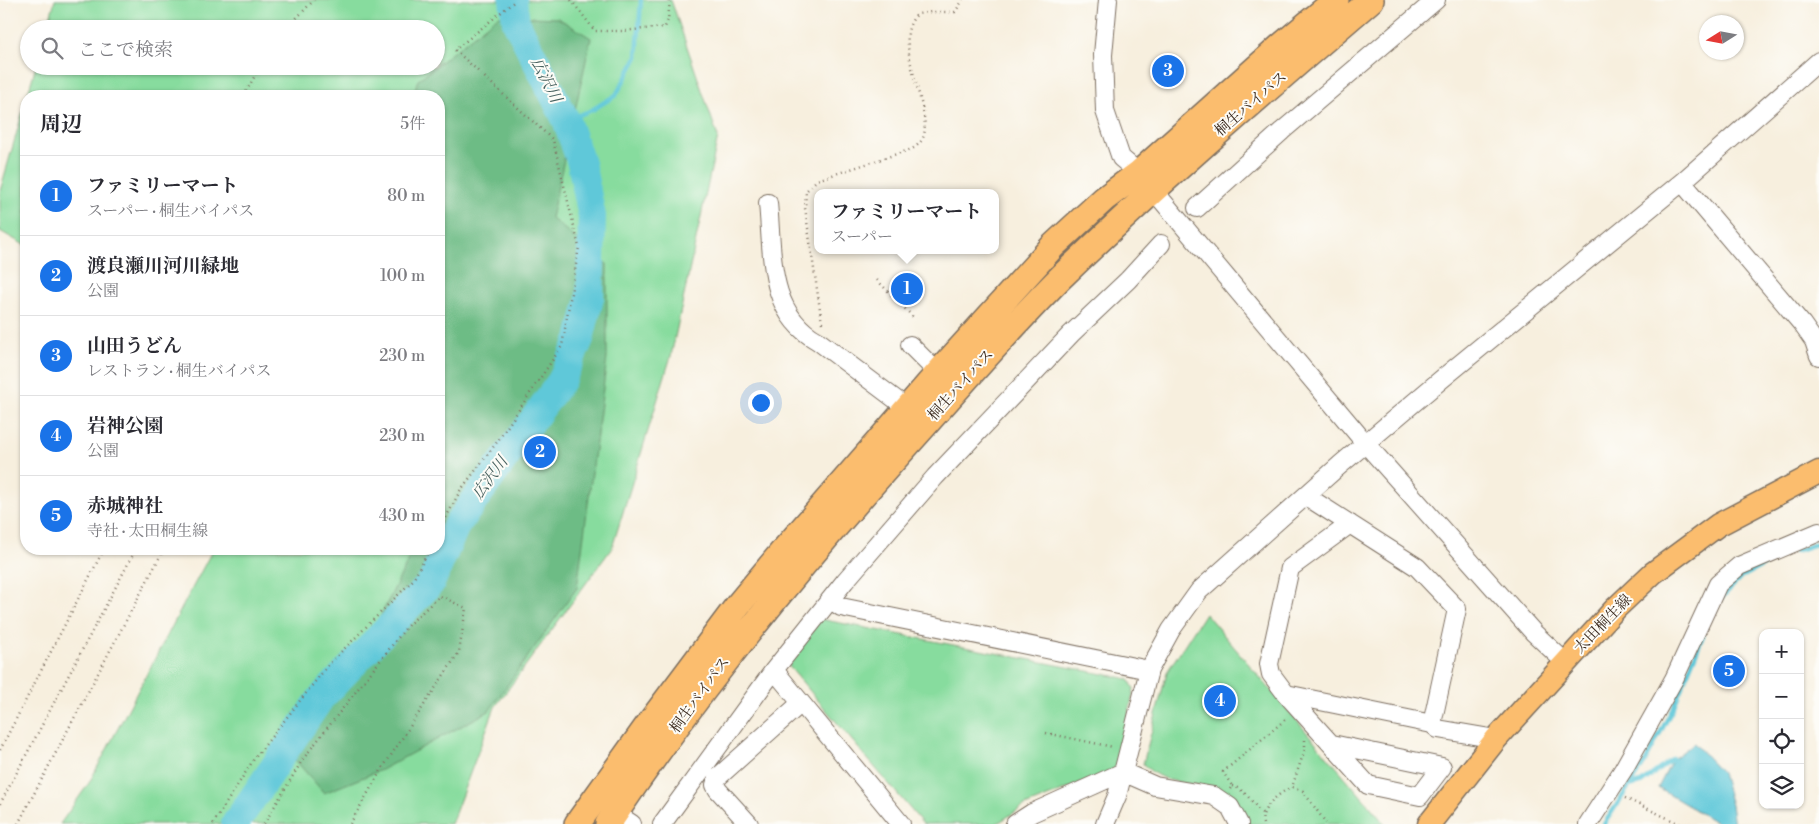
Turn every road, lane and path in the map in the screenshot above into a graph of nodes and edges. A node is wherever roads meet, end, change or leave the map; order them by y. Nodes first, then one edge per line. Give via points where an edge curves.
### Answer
1 (314, 0) edge
2 (516, 0) edge
3 (571, 0) edge
4 (670, 0) edge
5 (963, 0) edge
6 (1108, 0) edge
7 (1336, 0) edge
8 (1371, 0) edge
9 (1436, 0) edge
10 (295, 20) edge
11 (1819, 61) edge
12 (255, 75) edge
13 (247, 90) edge
14 (1146, 182) junction
15 (1682, 182) junction
16 (768, 202) dead end
17 (1198, 208) dead end
18 (1161, 244) dead end
19 (877, 280) dead end
20 (914, 318) dead end
21 (818, 341) junction
22 (910, 346) dead end
23 (1819, 352) edge
24 (938, 373) junction
25 (907, 408) junction
26 (1366, 444) junction
27 (1819, 472) edge
28 (1306, 496) junction
29 (445, 520) edge
30 (1350, 524) junction
31 (1819, 532) edge
32 (101, 555) edge
33 (133, 555) edge
34 (161, 555) edge
35 (427, 555) edge
36 (831, 600) junction
37 (1566, 663) junction
38 (774, 670) junction
39 (1149, 670) junction
40 (1286, 694) junction
41 (802, 703) junction
42 (1432, 724) junction
43 (1292, 726) dead end
44 (1299, 733) dead end
45 (1046, 734) dead end
46 (1496, 739) junction
47 (1332, 744) junction
48 (0, 750) edge
49 (1127, 750) junction
50 (1123, 772) junction
51 (1292, 787) junction
52 (1227, 793) junction
53 (1632, 801) dead end
54 (0, 804) edge
55 (1264, 814) junction
56 (618, 820) edge
57 (18, 824) edge
58 (213, 824) edge
59 (264, 824) edge
60 (350, 824) edge
61 (577, 824) edge
62 (662, 824) edge
63 (748, 824) edge
64 (901, 824) edge
65 (1015, 824) edge
66 (1105, 824) edge
67 (1239, 824) edge
68 (1263, 824) edge
69 (1319, 824) edge
70 (1326, 824) edge
71 (1429, 824) edge
72 (1588, 824) edge
73 (1680, 824) edge

1 - 10 path
2 - 29 path via 455,50 553,140 579,247 562,346 460,491
3 - 4 path via 595,30 622,31 665,27
5 - 21 path via 955,12 918,14 911,24 908,52 921,102 924,134 920,144 912,150 817,180 806,191 805,208 822,323
6 - 14 street via 1103,55 1105,111 1121,158
7 - 14 highway, 桐生バイパス via 1281,46
8 - 14 highway, 桐生バイパス via 1189,158
9 - 17 street
11 - 15 street
12 - 13 path
14 - 24 highway, 桐生バイパス via 1104,199 1053,246
14 - 26 street
14 - 56 highway, 桐生バイパス via 842,517 730,655
15 - 23 street via 1802,324
15 - 26 street
16 - 21 street via 779,298 787,315 805,334
18 - 36 street via 935,478
19 - 20 path
21 - 25 street
22 - 24 street
24 - 25 highway, 桐生バイパス
25 - 61 highway, 桐生バイパス via 738,605
26 - 28 street
26 - 37 street via 1509,606
27 - 37 main road, 太田桐生線 via 1744,510 1696,540 1653,573 1616,608
28 - 30 street
28 - 39 street via 1199,591 1171,630
30 - 40 street via 1290,568 1269,664 1271,674
30 - 42 street via 1417,567 1457,609
31 - 72 street via 1739,566 1718,584 1674,679 1623,770
32 - 48 path
33 - 54 path
34 - 57 path
35 - 58 path via 413,580 330,664 254,758
36 - 38 street
36 - 39 street via 841,608
37 - 46 main road, 太田桐生線
38 - 41 street
38 - 62 street
39 - 49 street
40 - 42 street
40 - 47 street
41 - 63 street via 717,778 718,790
41 - 64 street
42 - 46 street via 1438,730
43 - 52 path via 1286,719 1223,772
44 - 51 path via 1306,740 1305,749
45 - 49 path
46 - 71 main road, 太田桐生線
47 - 47 street via 1368,785 1420,796 1442,767
49 - 50 street
50 - 52 street via 1155,786
50 - 65 street via 1032,813
50 - 66 street
51 - 55 path via 1280,794
51 - 70 path via 1303,791
52 - 55 path via 1244,792
52 - 67 street
53 - 73 path
55 - 68 path
59 - 60 path via 303,760 408,625 440,596 466,608 459,652
69 - 70 path

